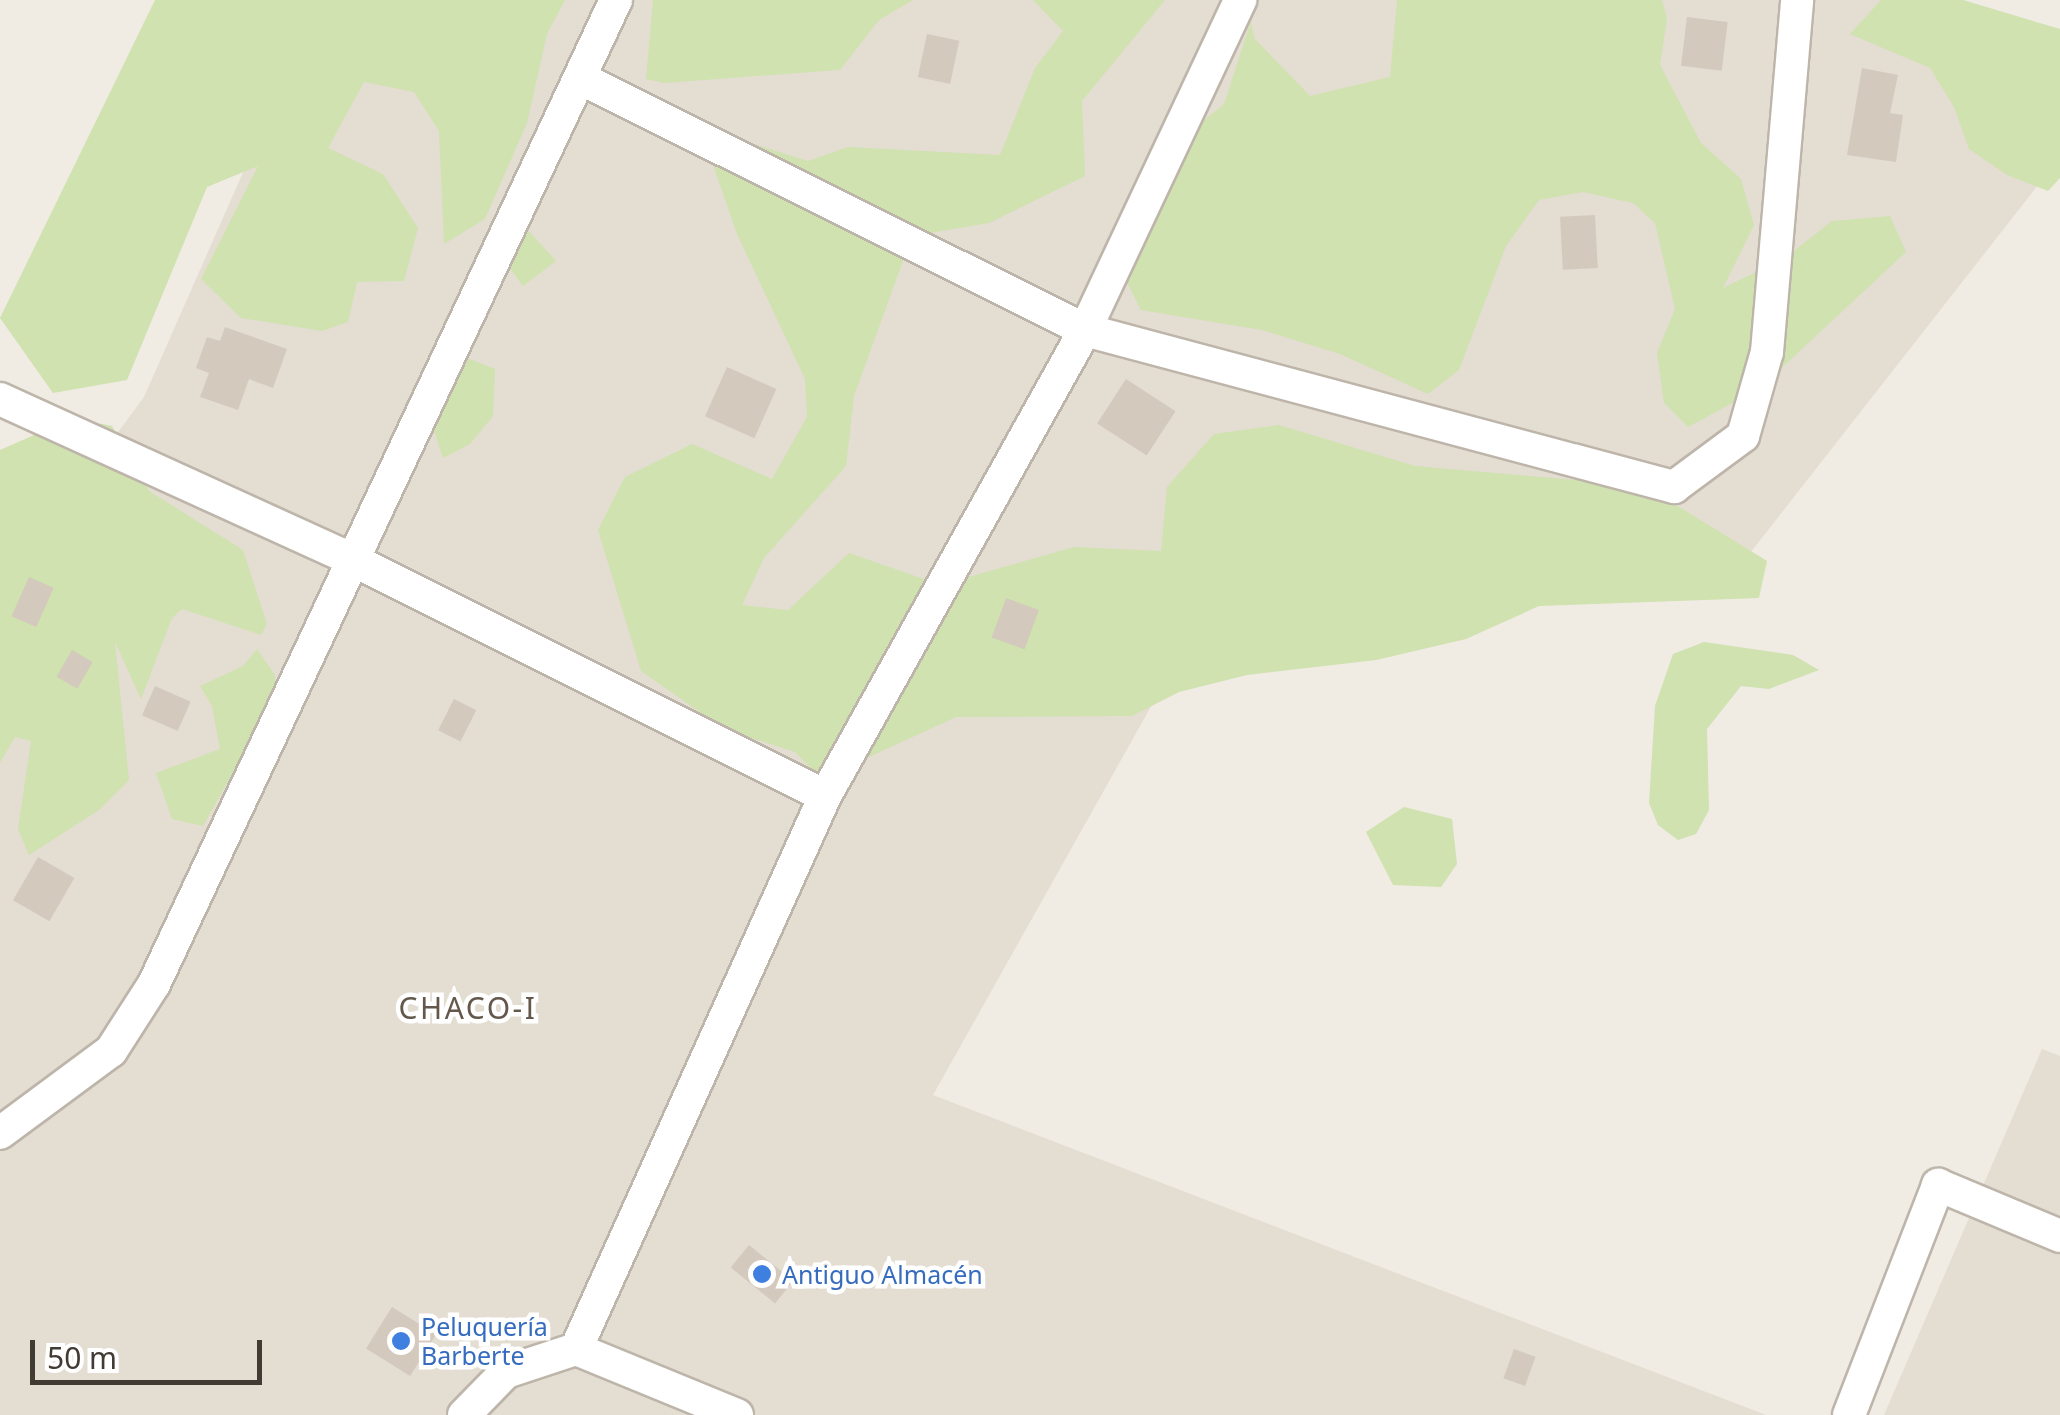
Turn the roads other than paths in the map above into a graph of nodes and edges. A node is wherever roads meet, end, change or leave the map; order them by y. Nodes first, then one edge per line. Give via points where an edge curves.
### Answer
1 (616, 0) edge
2 (1240, 0) edge
3 (1797, 0) edge
4 (584, 80) junction
5 (1085, 330) junction
6 (0, 399) edge
7 (353, 560) junction
8 (824, 796) junction
9 (0, 1133) edge
10 (2060, 1236) edge
11 (576, 1349) junction
12 (464, 1415) edge
13 (737, 1415) edge
14 (1848, 1415) edge

1 - 4 street
2 - 5 street
3 - 5 street via 1767,352 1743,436 1674,487
4 - 5 street
4 - 7 street
5 - 8 street
6 - 7 street
7 - 8 street
7 - 9 street via 154,984 110,1050
8 - 11 street
10 - 14 street via 1938,1185
11 - 12 street via 506,1372
11 - 13 street

